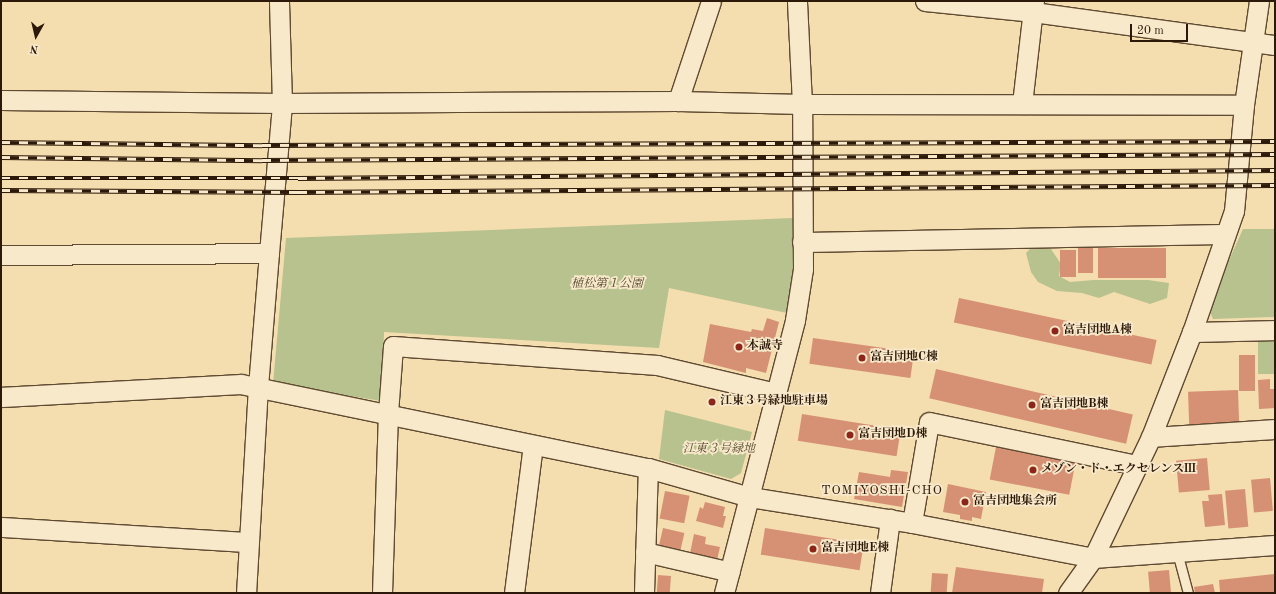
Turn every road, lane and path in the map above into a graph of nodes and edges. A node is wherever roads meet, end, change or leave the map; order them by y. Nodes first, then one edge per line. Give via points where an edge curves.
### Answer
1 (278, 1) edge
2 (711, 1) edge
3 (797, 1) edge
4 (925, 1) edge
5 (1259, 1) edge
6 (1033, 7) edge
7 (1253, 42) junction
8 (1275, 45) edge
9 (1, 100) edge
10 (678, 101) junction
11 (282, 103) junction
12 (802, 104) junction
13 (1022, 104) junction
14 (1244, 105) junction
15 (1225, 234) junction
16 (802, 242) junction
17 (269, 252) junction
18 (1, 255) edge
19 (1275, 330) edge
20 (1192, 332) junction
21 (258, 386) junction
22 (775, 393) junction
23 (1, 396) edge
24 (388, 413) junction
25 (1275, 429) edge
26 (1151, 438) junction
27 (533, 445) junction
28 (1136, 465) junction
29 (648, 468) junction
30 (750, 497) junction
31 (890, 519) junction
32 (912, 523) junction
33 (1, 527) edge
34 (249, 542) junction
35 (1275, 545) edge
36 (645, 552) junction
37 (1177, 552) junction
38 (1093, 558) junction
39 (730, 572) junction
40 (246, 593) edge
41 (382, 593) edge
42 (514, 593) edge
43 (644, 593) edge
44 (724, 593) edge
45 (880, 593) edge
46 (1068, 593) edge
47 (1188, 593) edge

1 - 11 street
2 - 10 street
3 - 12 street
4 - 6 street
5 - 7 street
6 - 7 street
6 - 13 street
7 - 8 street
7 - 14 street
9 - 11 street
10 - 11 street
10 - 12 street
11 - 17 street
12 - 13 street
12 - 16 street
13 - 14 street
14 - 15 street via 1234,211
15 - 16 street
15 - 20 street
16 - 22 street via 803,269 795,320
17 - 18 street
17 - 21 street
19 - 20 street
20 - 26 street
21 - 23 street via 241,384
21 - 24 street
21 - 34 street
22 - 24 street via 657,365 393,346
22 - 30 street
24 - 27 street
24 - 41 street
25 - 26 street
26 - 28 street
27 - 29 street
27 - 42 street
28 - 32 street via 929,422
28 - 38 street
29 - 30 street
29 - 36 street
30 - 31 street
30 - 39 street
31 - 32 street
31 - 45 street
32 - 38 street
33 - 34 street
34 - 40 street
35 - 37 street
36 - 39 street
36 - 43 street
37 - 38 street
37 - 47 lane
38 - 46 street
39 - 44 street

